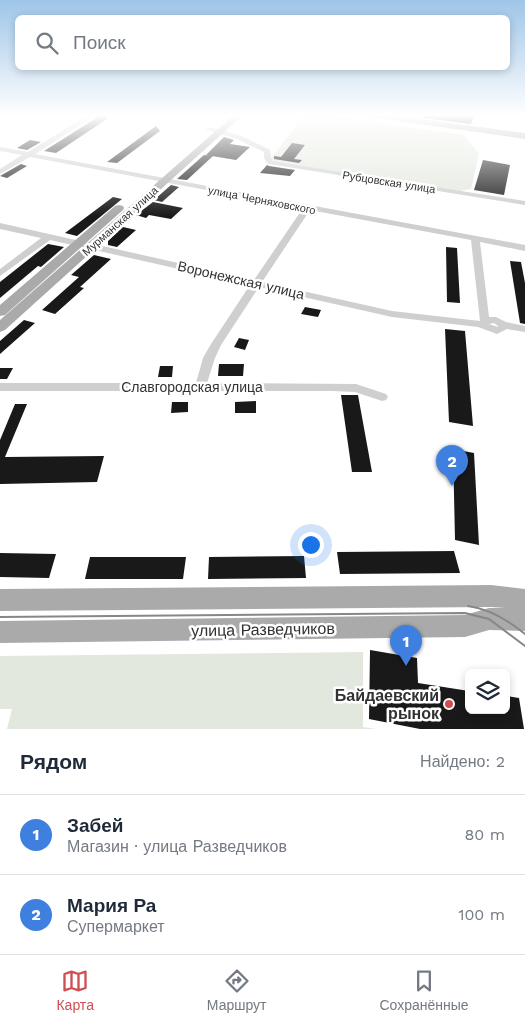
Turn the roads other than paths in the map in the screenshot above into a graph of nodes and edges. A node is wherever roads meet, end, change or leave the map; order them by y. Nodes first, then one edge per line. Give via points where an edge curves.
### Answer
1 (0, 149) edge
2 (38, 149) edge
3 (188, 149) edge
4 (198, 149) edge
5 (263, 149) edge
6 (29, 154) junction
7 (0, 172) edge
8 (159, 179) junction
9 (525, 203) edge
10 (307, 208) junction
11 (0, 226) edge
12 (48, 237) junction
13 (475, 239) junction
14 (79, 244) junction
15 (92, 247) junction
16 (525, 248) edge
17 (0, 273) edge
18 (256, 284) junction
19 (0, 312) edge
20 (485, 323) junction
21 (0, 327) edge
22 (525, 329) edge
23 (0, 387) edge
24 (200, 387) junction
25 (382, 397) dead end
26 (0, 600) edge
27 (525, 600) edge
28 (525, 620) edge
29 (0, 632) edge

1 - 6 street, улица Черняховского
2 - 6 street
3 - 8 main road, Мурманская улица
4 - 8 main road, Мурманская улица
5 - 9 street, Рубцовская улица via 268,151 269,162 287,166
6 - 7 street
6 - 8 street, улица Черняховского
8 - 10 street, улица Черняховского
8 - 14 main road, Мурманская улица
8 - 15 main road, Мурманская улица
10 - 13 street, улица Черняховского
10 - 18 street
11 - 12 street, Воронежская улица
12 - 14 street, Воронежская улица
12 - 17 street
13 - 16 street, улица Черняховского
13 - 20 street
14 - 15 street, Воронежская улица
14 - 19 main road, Мурманская улица
15 - 18 street, Воронежская улица
15 - 21 main road, Мурманская улица
18 - 20 street, Воронежская улица via 419,319
18 - 24 street via 216,344
20 - 22 street, Воронежская улица via 487,328 496,331 503,325
23 - 24 street, Славгородская улица
24 - 25 street, Славгородская улица via 356,388
26 - 27 main road, улица Разведчиков via 491,596
28 - 29 main road, улица Разведчиков via 489,619 465,626

